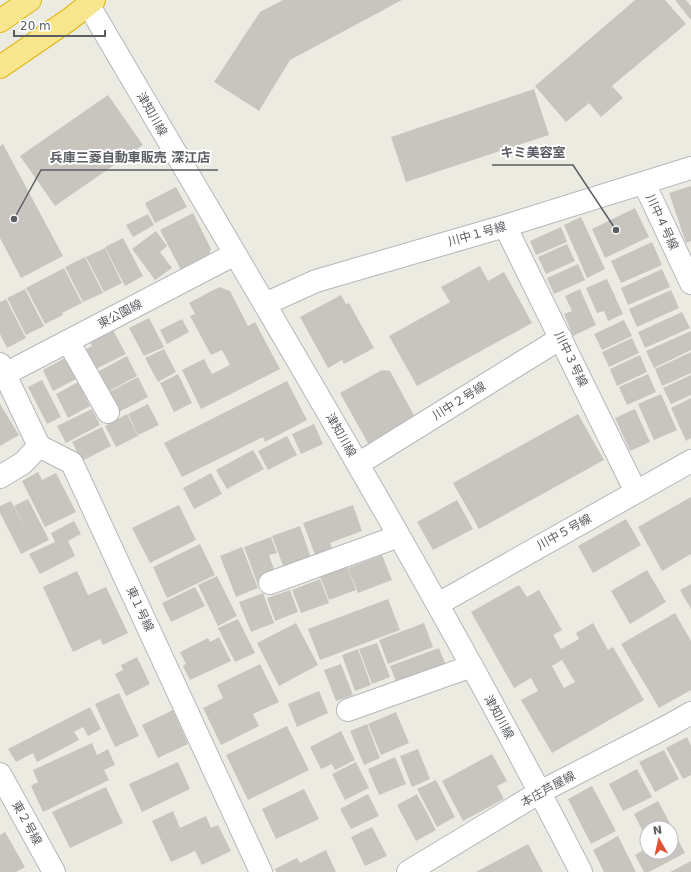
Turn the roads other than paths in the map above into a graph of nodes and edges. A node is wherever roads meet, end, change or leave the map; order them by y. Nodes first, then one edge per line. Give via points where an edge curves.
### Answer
1 (30, 0) edge
2 (91, 2) edge
3 (0, 21) edge
4 (0, 67) edge
5 (691, 168) edge
6 (644, 183) junction
7 (505, 226) junction
8 (234, 254) junction
9 (691, 284) edge
10 (265, 304) junction
11 (561, 338) junction
12 (68, 341) junction
13 (2, 369) edge
14 (108, 412) dead end
15 (39, 446) junction
16 (691, 461) edge
17 (358, 464) junction
18 (0, 477) edge
19 (636, 492) junction
20 (399, 536) junction
21 (270, 583) dead end
22 (438, 604) junction
23 (472, 666) junction
24 (348, 710) dead end
25 (691, 712) edge
26 (0, 774) edge
27 (540, 792) junction
28 (54, 872) edge
29 (261, 872) edge
30 (408, 872) edge
31 (581, 872) edge

1 - 3 highway
2 - 4 highway
2 - 8 street, 津知川線
5 - 6 street, 川中１号線
6 - 7 street, 川中１号線
6 - 9 street, 川中４号線
7 - 10 street, 川中１号線 via 316,281
7 - 11 street, 川中３号線
8 - 10 street, 津知川線
8 - 12 street, 東公園線
10 - 17 street, 津知川線
11 - 17 street, 川中２号線
11 - 19 street, 川中３号線
12 - 13 street, 東公園線
12 - 14 street
13 - 15 street
15 - 18 street via 23,464
15 - 29 street, 東１号線 via 72,463
16 - 19 street, 川中５号線
17 - 20 street, 津知川線
19 - 22 street, 川中５号線
20 - 21 street
20 - 22 street, 津知川線
22 - 23 street, 津知川線
23 - 24 street
23 - 27 street, 津知川線
25 - 27 street, 本庄芦屋線 via 670,726
26 - 28 street, 東２号線
27 - 30 street, 本庄芦屋線
27 - 31 street, 津知川線

